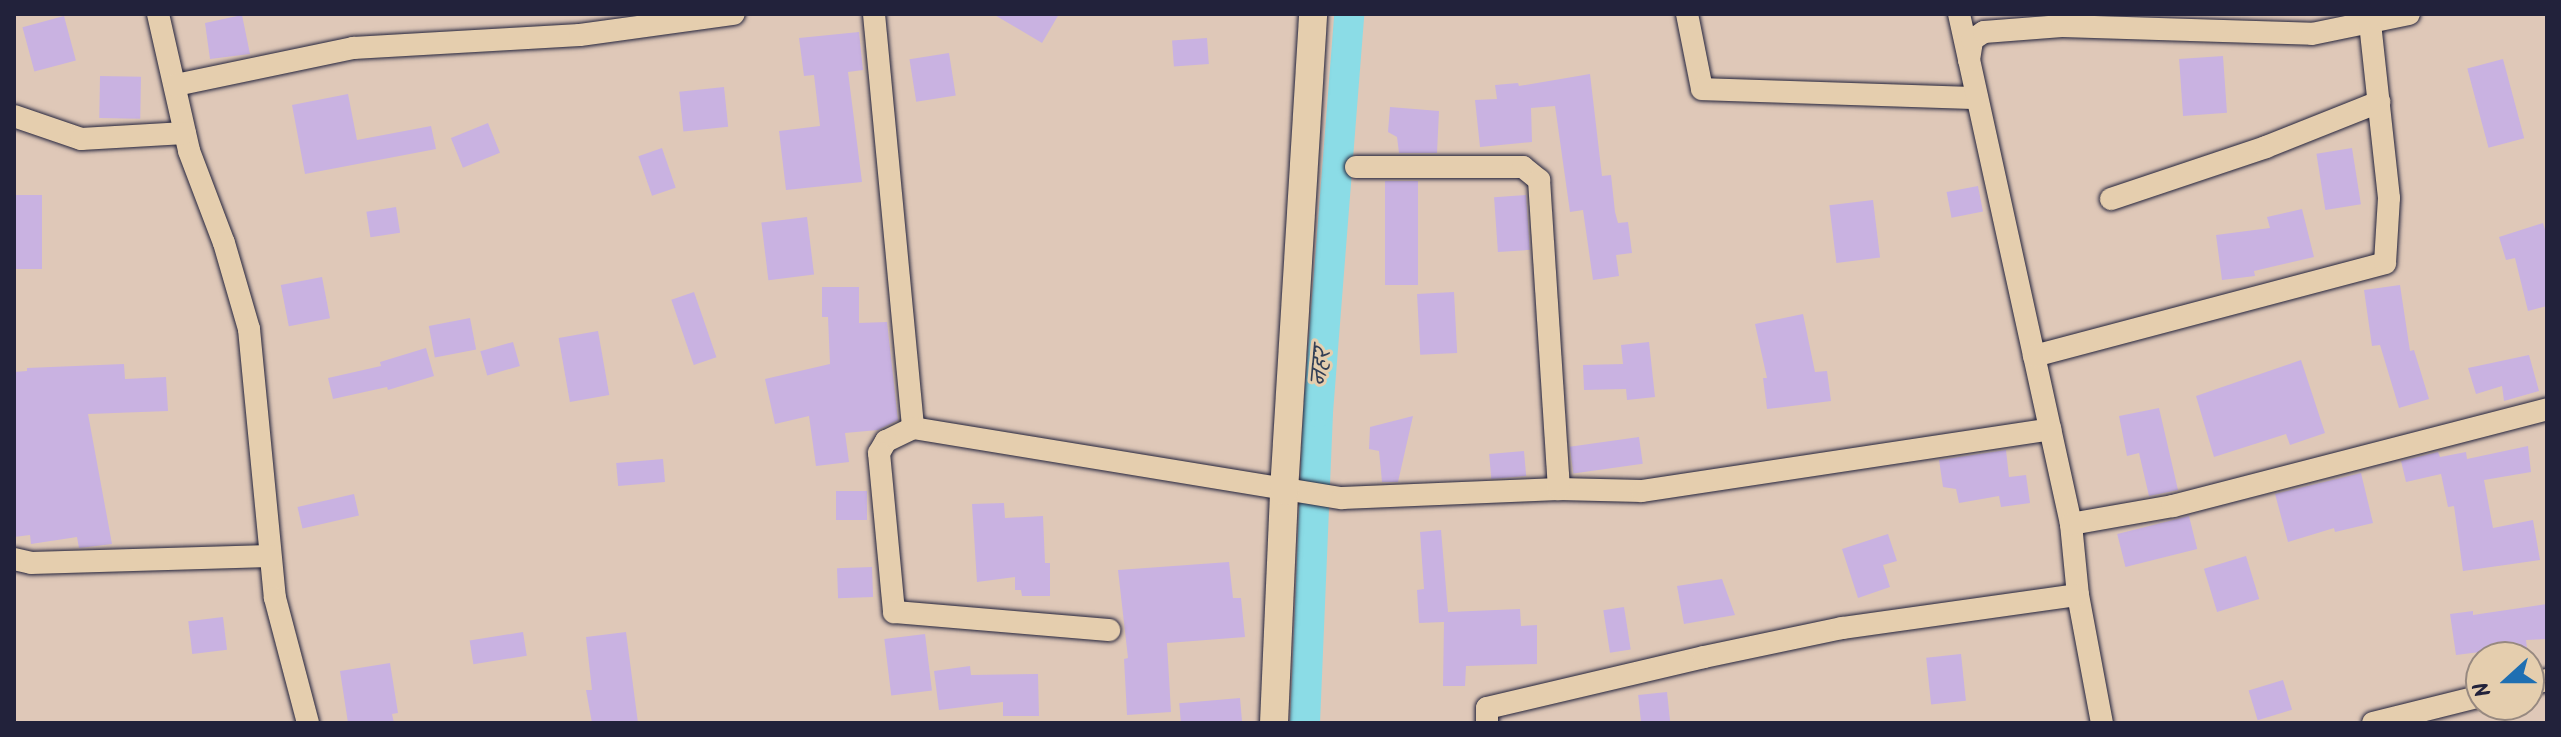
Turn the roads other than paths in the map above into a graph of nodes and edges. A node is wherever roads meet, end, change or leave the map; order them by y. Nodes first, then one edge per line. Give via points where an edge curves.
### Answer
1 (158, 14) edge
2 (734, 14) edge
3 (874, 14) edge
4 (1313, 14) edge
5 (1687, 14) edge
6 (1959, 14) edge
7 (2409, 14) edge
8 (2140, 21) edge
9 (2370, 22) junction
10 (2311, 24) edge
11 (1969, 60) junction
12 (176, 85) junction
13 (1977, 98) junction
14 (2379, 102) junction
15 (14, 116) edge
16 (185, 133) junction
17 (1356, 167) dead end
18 (2111, 199) dead end
19 (2034, 356) junction
20 (2547, 409) edge
21 (913, 428) junction
22 (2050, 429) junction
23 (1559, 489) junction
24 (1284, 491) junction
25 (2071, 524) junction
26 (270, 556) junction
27 (14, 559) edge
28 (2078, 595) junction
29 (1109, 630) dead end
30 (2465, 700) edge
31 (308, 723) edge
32 (1274, 723) edge
33 (1487, 723) edge
34 (2102, 723) edge
35 (2373, 723) edge

1 - 12 street
2 - 12 street via 580,35 353,48
3 - 21 street
4 - 24 street
5 - 13 street via 1702,89
6 - 11 street
7 - 9 street
8 - 10 street
8 - 11 street via 1984,32 1972,40
9 - 10 street
9 - 14 street
11 - 13 street
12 - 16 street
13 - 19 street
14 - 18 street
14 - 19 street via 2389,198 2385,263
15 - 16 street via 81,139
16 - 26 street via 249,329
17 - 23 street via 1523,167 1539,180
19 - 22 street
20 - 25 street via 2173,506
21 - 24 street
21 - 29 street via 886,441 879,453 894,612
22 - 23 street via 1642,491
22 - 25 street
23 - 24 street via 1342,498
24 - 32 street
25 - 28 street
26 - 27 street via 31,563
26 - 31 street via 275,598
28 - 33 street via 1842,628 1704,657 1487,708
28 - 34 street
30 - 35 street

